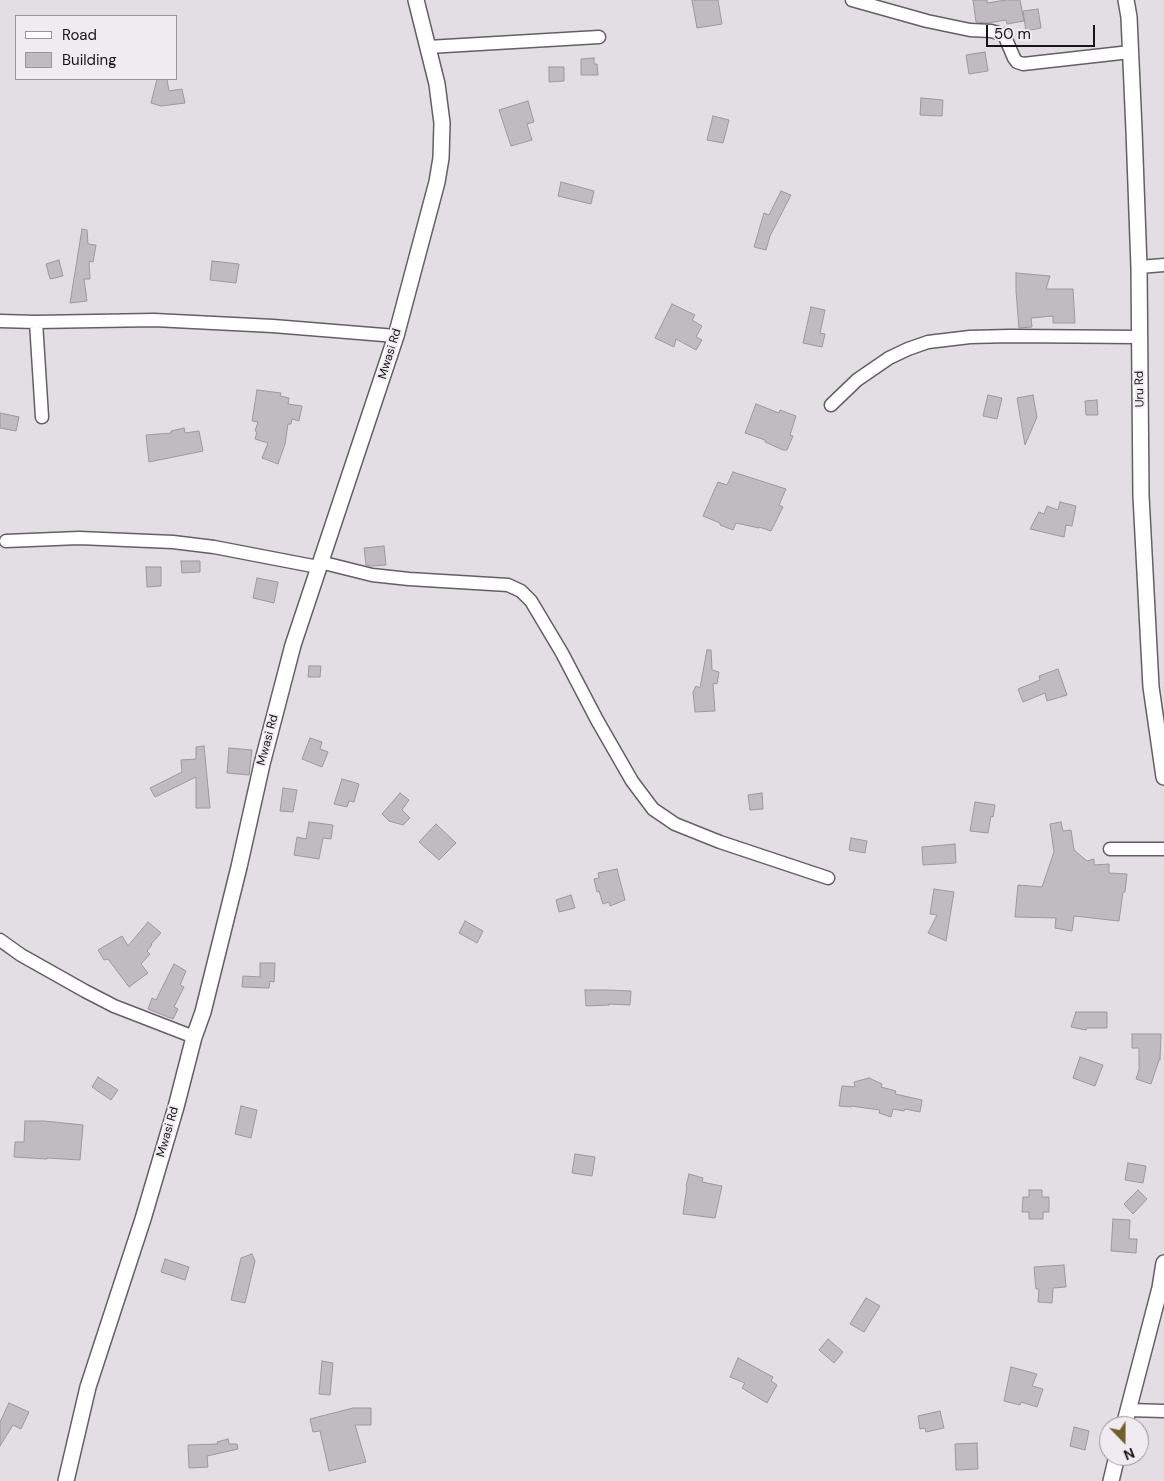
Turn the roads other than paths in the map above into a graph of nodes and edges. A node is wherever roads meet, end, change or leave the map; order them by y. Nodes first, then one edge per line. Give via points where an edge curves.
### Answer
1 (416, 0) edge
2 (852, 0) edge
3 (1126, 0) edge
4 (599, 37) dead end
5 (428, 46) junction
6 (1130, 52) junction
7 (1164, 265) edge
8 (1138, 267) junction
9 (0, 321) edge
10 (36, 322) junction
11 (396, 336) junction
12 (1139, 337) junction
13 (831, 405) dead end
14 (42, 416) dead end
15 (6, 541) dead end
16 (319, 564) junction
17 (1162, 753) edge
18 (1164, 777) edge
19 (1110, 849) dead end
20 (1164, 849) edge
21 (828, 878) dead end
22 (0, 940) edge
23 (194, 1037) junction
24 (1164, 1263) edge
25 (1127, 1410) junction
26 (1164, 1411) edge
27 (1126, 1416) edge
28 (1115, 1466) edge
29 (66, 1481) edge
30 (1111, 1481) edge

1 - 5 street, Mwasi Rd
2 - 6 street via 927,21 1002,34 1014,58 1023,64
3 - 6 street, Uru Rd
4 - 5 street
5 - 11 street, Mwasi Rd via 442,123 442,158
6 - 8 street, Uru Rd
7 - 8 street
8 - 12 street, Uru Rd
9 - 10 street
10 - 11 street via 154,320
10 - 14 street
11 - 16 street, Mwasi Rd
12 - 13 street via 1010,336 928,342 889,358 857,380
12 - 17 street, Uru Rd via 1141,496 1151,687
15 - 16 street via 87,538 172,542
16 - 21 street via 372,575 508,585 521,591 531,601 632,781 652,808 675,824
16 - 23 street, Mwasi Rd via 271,727 203,1012
17 - 18 street, Uru Rd
19 - 20 street
22 - 23 street via 52,974 138,1016
23 - 29 street, Mwasi Rd via 143,1219 88,1387
24 - 25 street
25 - 26 street
25 - 27 street
28 - 30 street

